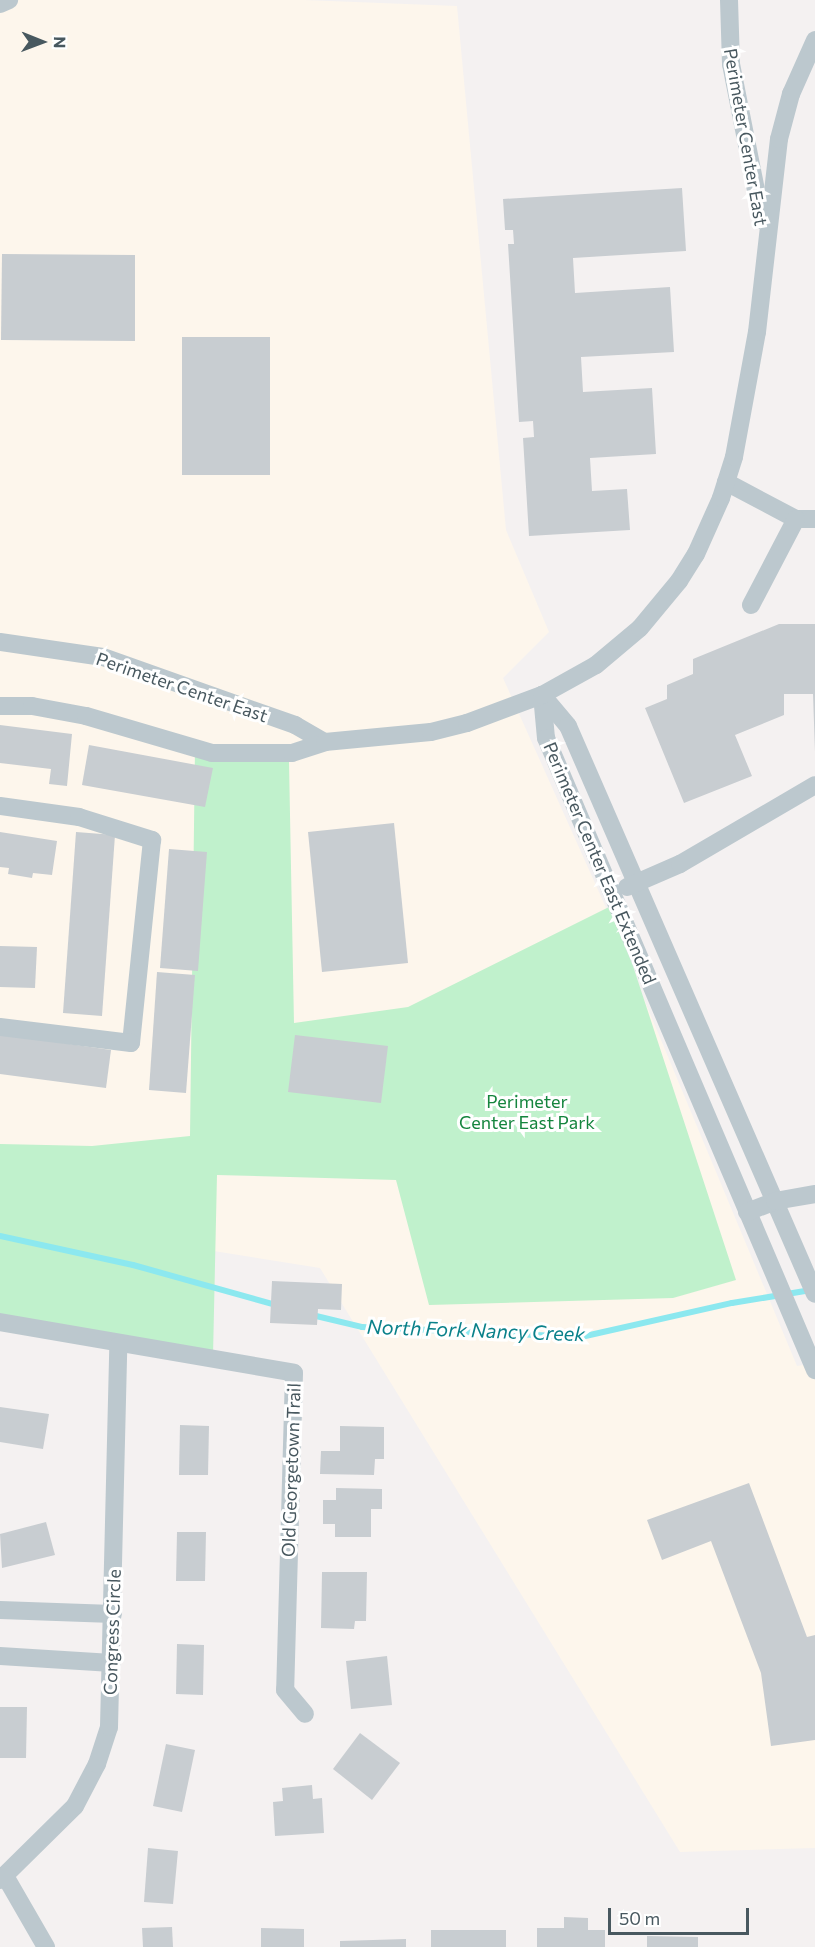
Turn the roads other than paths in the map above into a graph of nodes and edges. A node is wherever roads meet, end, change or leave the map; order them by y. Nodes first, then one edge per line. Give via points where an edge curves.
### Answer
1 (9, 0) edge
2 (729, 0) edge
3 (0, 4) edge
4 (815, 40) edge
5 (807, 73) edge
6 (765, 238) junction
7 (726, 482) junction
8 (796, 519) junction
9 (815, 519) edge
10 (751, 605) dead end
11 (0, 642) edge
12 (542, 695) junction
13 (0, 706) edge
14 (325, 742) junction
15 (815, 785) edge
16 (0, 806) edge
17 (636, 883) junction
18 (612, 893) junction
19 (0, 1027) edge
20 (815, 1194) edge
21 (775, 1201) junction
22 (747, 1212) junction
23 (815, 1294) edge
24 (0, 1322) edge
25 (118, 1346) junction
26 (815, 1370) edge
27 (0, 1610) edge
28 (113, 1614) junction
29 (0, 1656) edge
30 (112, 1663) junction
31 (305, 1714) dead end
32 (3, 1878) edge
33 (46, 1947) edge

1 - 3 street
2 - 6 street, Perimeter Center East via 731,64
4 - 5 street, Perimeter Center East
5 - 6 street, Perimeter Center East via 779,139
6 - 7 street, Perimeter Center East via 757,332
7 - 8 street
7 - 12 street, Perimeter Center East via 696,554 660,606 596,665
8 - 9 street
8 - 10 street
11 - 14 street, Perimeter Center East via 103,657 266,718 295,725
12 - 14 street, Perimeter Center East via 503,712 431,732
12 - 17 street, Perimeter Center East Extended via 568,726
12 - 18 street, Perimeter Center East Extended via 546,738
13 - 14 street, Perimeter Center East via 32,706 86,716 212,753 292,753
15 - 17 street via 680,864
16 - 19 street via 79,817 152,840 131,1043
17 - 18 street
17 - 21 street, Perimeter Center East Extended
18 - 22 street, Perimeter Center East Extended
20 - 21 street
21 - 22 street
21 - 23 street, Perimeter Center East Extended
22 - 26 street, Perimeter Center East Extended
24 - 25 street, Old Georgetown Trail
25 - 28 street, Congress Circle
25 - 31 street, Old Georgetown Trail via 294,1373 285,1690
27 - 28 street
28 - 30 street, Congress Circle
29 - 30 street
30 - 32 street, Congress Circle via 109,1727 97,1764 75,1806
32 - 33 street

